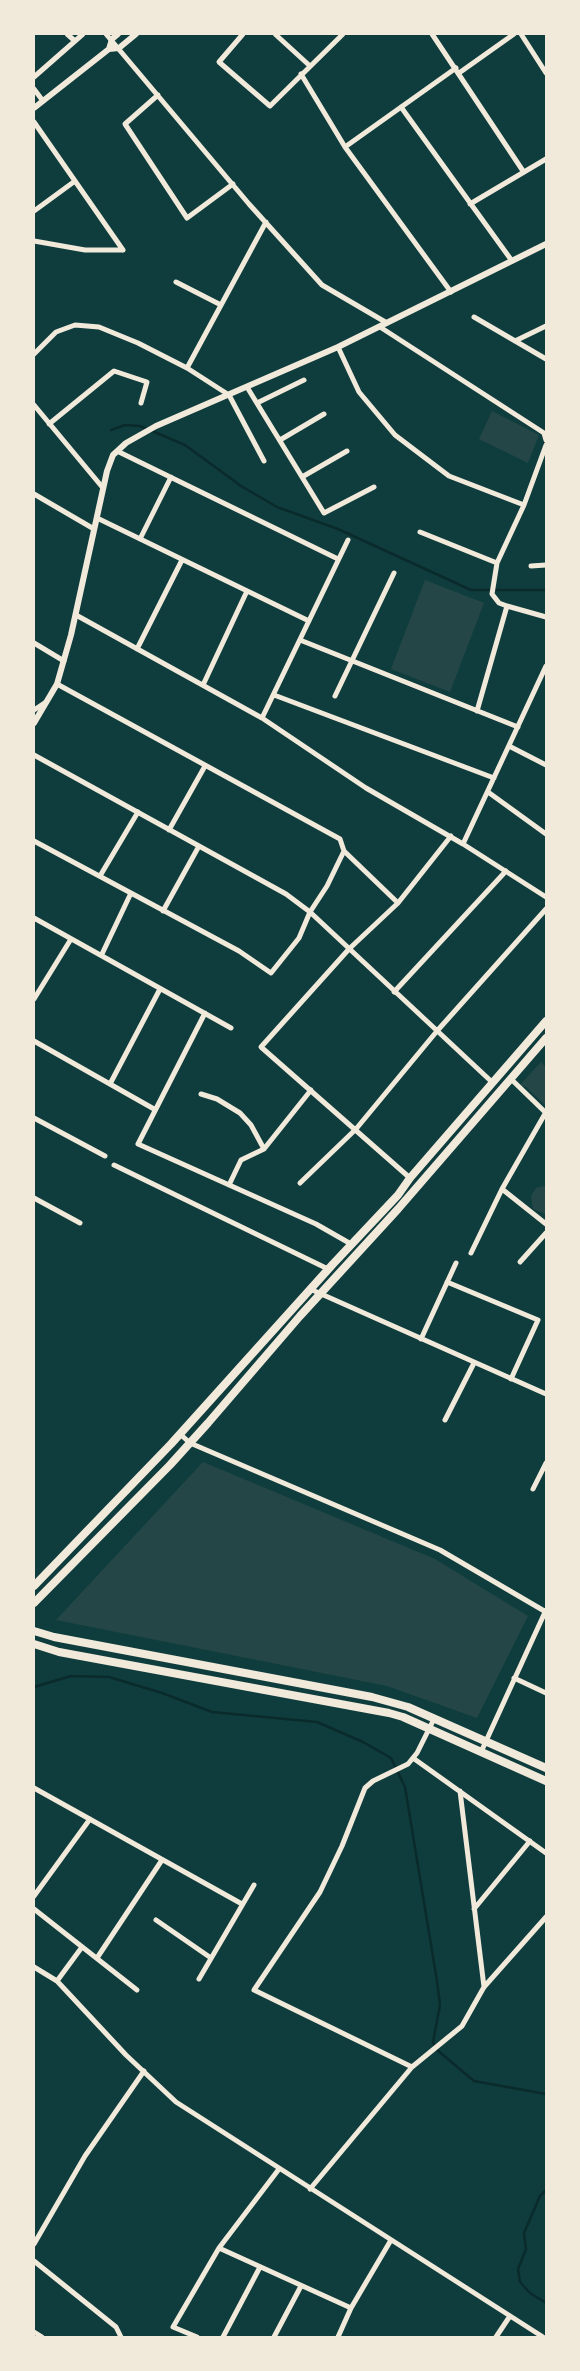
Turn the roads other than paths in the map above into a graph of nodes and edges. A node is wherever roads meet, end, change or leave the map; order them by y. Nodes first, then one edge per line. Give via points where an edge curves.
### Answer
1 (67, 34) edge
2 (83, 34) edge
3 (106, 34) edge
4 (118, 34) edge
5 (136, 34) edge
6 (243, 34) edge
7 (275, 34) edge
8 (343, 34) edge
9 (432, 34) edge
10 (514, 34) edge
11 (521, 34) edge
12 (112, 40) junction
13 (75, 41) junction
14 (119, 48) junction
15 (109, 49) junction
16 (310, 66) junction
17 (456, 68) junction
18 (460, 73) junction
19 (546, 73) edge
20 (300, 74) junction
21 (34, 76) edge
22 (34, 89) edge
23 (158, 95) junction
24 (43, 101) junction
25 (401, 107) junction
26 (34, 108) edge
27 (34, 122) edge
28 (345, 147) junction
29 (546, 159) edge
30 (522, 171) junction
31 (74, 181) junction
32 (233, 184) junction
33 (470, 204) junction
34 (34, 211) edge
35 (266, 222) junction
36 (34, 241) edge
37 (546, 244) edge
38 (512, 261) junction
39 (176, 282) dead end
40 (451, 292) junction
41 (221, 305) junction
42 (474, 317) dead end
43 (387, 323) junction
44 (546, 326) edge
45 (380, 327) junction
46 (515, 341) junction
47 (338, 347) junction
48 (34, 354) edge
49 (546, 359) edge
50 (187, 368) junction
51 (304, 380) dead end
52 (247, 387) junction
53 (229, 395) junction
54 (141, 403) dead end
55 (257, 403) junction
56 (34, 405) edge
57 (324, 414) dead end
58 (50, 424) junction
59 (280, 440) junction
60 (546, 440) edge
61 (546, 444) edge
62 (117, 451) junction
63 (347, 451) dead end
64 (264, 461) dead end
65 (172, 477) junction
66 (302, 477) junction
67 (374, 487) dead end
68 (103, 488) junction
69 (34, 494) edge
70 (524, 505) junction
71 (96, 518) junction
72 (94, 529) junction
73 (420, 532) dead end
74 (140, 539) junction
75 (348, 540) dead end
76 (338, 559) junction
77 (182, 560) junction
78 (497, 563) junction
79 (546, 565) edge
80 (531, 566) dead end
81 (394, 573) dead end
82 (247, 591) junction
83 (507, 606) junction
84 (76, 615) junction
85 (546, 617) edge
86 (309, 621) junction
87 (300, 640) junction
88 (34, 644) edge
89 (137, 649) junction
90 (64, 661) junction
91 (352, 661) junction
92 (546, 666) edge
93 (543, 679) edge
94 (57, 684) junction
95 (203, 685) junction
96 (274, 694) junction
97 (335, 696) dead end
98 (46, 702) junction
99 (34, 710) edge
100 (477, 711) junction
101 (262, 718) junction
102 (34, 723) edge
103 (518, 727) junction
104 (509, 746) junction
105 (34, 755) edge
106 (546, 765) edge
107 (205, 766) junction
108 (494, 778) junction
109 (488, 792) junction
110 (138, 812) junction
111 (169, 830) junction
112 (546, 834) edge
113 (451, 836) junction
114 (34, 840) edge
115 (463, 844) junction
116 (198, 846) junction
117 (344, 851) junction
118 (506, 871) junction
119 (100, 876) junction
120 (131, 893) junction
121 (546, 897) edge
122 (398, 903) junction
123 (546, 909) edge
124 (163, 910) junction
125 (310, 912) junction
126 (34, 918) edge
127 (70, 939) junction
128 (349, 950) junction
129 (102, 954) junction
130 (160, 989) junction
131 (394, 992) junction
132 (34, 999) edge
133 (205, 1013) junction
134 (546, 1021) edge
135 (231, 1028) dead end
136 (437, 1031) junction
137 (546, 1038) edge
138 (34, 1041) edge
139 (511, 1079) junction
140 (493, 1082) junction
141 (110, 1084) junction
142 (311, 1090) junction
143 (201, 1094) dead end
144 (154, 1109) junction
145 (546, 1113) edge
146 (34, 1118) edge
147 (356, 1129) junction
148 (264, 1149) junction
149 (105, 1156) dead end
150 (114, 1165) dead end
151 (410, 1178) junction
152 (300, 1183) dead end
153 (229, 1185) junction
154 (502, 1189) junction
155 (34, 1198) edge
156 (80, 1223) dead end
157 (546, 1224) edge
158 (546, 1233) edge
159 (351, 1244) junction
160 (471, 1252) dead end
161 (520, 1262) dead end
162 (456, 1263) dead end
163 (328, 1269) junction
164 (447, 1282) junction
165 (310, 1289) junction
166 (321, 1294) junction
167 (421, 1339) junction
168 (474, 1363) junction
169 (511, 1379) junction
170 (546, 1394) edge
171 (446, 1420) dead end
172 (180, 1434) junction
173 (190, 1443) junction
174 (546, 1463) edge
175 (533, 1489) dead end
176 (34, 1586) edge
177 (34, 1603) edge
178 (545, 1611) edge
179 (34, 1630) edge
180 (34, 1644) edge
181 (514, 1678) junction
182 (546, 1693) edge
183 (434, 1719) junction
184 (429, 1729) junction
185 (486, 1742) junction
186 (481, 1752) junction
187 (413, 1758) junction
188 (546, 1768) edge
189 (546, 1781) edge
190 (34, 1788) edge
191 (460, 1791) junction
192 (90, 1820) junction
193 (530, 1841) junction
194 (546, 1852) edge
195 (162, 1860) junction
196 (254, 1885) dead end
197 (34, 1896) edge
198 (242, 1904) junction
199 (34, 1909) edge
200 (474, 1910) junction
201 (546, 1917) edge
202 (156, 1920) dead end
203 (82, 1947) junction
204 (97, 1958) junction
205 (211, 1958) junction
206 (34, 1967) edge
207 (199, 1979) dead end
208 (57, 1981) junction
209 (484, 1987) junction
210 (137, 1990) dead end
211 (412, 2067) junction
212 (144, 2072) junction
213 (278, 2169) junction
214 (310, 2189) junction
215 (390, 2240) junction
216 (34, 2244) edge
217 (219, 2248) junction
218 (34, 2261) edge
219 (260, 2267) junction
220 (301, 2286) junction
221 (350, 2308) junction
222 (510, 2316) junction
223 (34, 2332) edge
224 (42, 2337) edge
225 (121, 2337) edge
226 (197, 2337) edge
227 (223, 2337) edge
228 (274, 2337) edge
229 (338, 2337) edge
230 (496, 2337) edge
231 (543, 2337) edge

1 - 13 street
2 - 13 street
3 - 12 street
4 - 12 street
5 - 14 street
6 - 20 street via 219,62 270,106
7 - 16 street
8 - 16 street
9 - 17 street
10 - 18 street
11 - 19 street
12 - 14 street
12 - 15 street
13 - 21 street
14 - 15 street
14 - 23 street
15 - 24 street
16 - 20 street
17 - 18 street
17 - 25 street
18 - 30 street
20 - 28 street
22 - 24 street
23 - 32 street
23 - 32 street via 125,124 187,218
24 - 26 street
25 - 28 street
25 - 33 street
27 - 31 street
28 - 40 street
29 - 30 street
30 - 33 street
31 - 34 street
31 - 36 street via 123,250 85,250
32 - 35 street
33 - 38 street
35 - 41 street
35 - 43 street via 322,285
37 - 38 street
38 - 40 street
39 - 41 street
40 - 43 street
41 - 50 street
42 - 46 street
43 - 45 street
44 - 46 street
45 - 47 street
45 - 60 street via 544,433
46 - 49 street
47 - 52 street
47 - 70 street via 359,392 395,435 449,476
48 - 50 street via 56,332 75,325 99,327 138,342
50 - 53 street
51 - 55 street
52 - 53 street
52 - 55 street
53 - 62 street via 156,426
53 - 64 street
54 - 58 street via 147,382 114,371
55 - 59 street
56 - 58 street
57 - 59 street
58 - 68 street
59 - 66 street
61 - 70 street
62 - 65 street
62 - 68 street
63 - 66 street
65 - 74 street
65 - 76 street
66 - 67 street via 324,513
68 - 71 street
69 - 72 street
70 - 78 street
71 - 72 street
71 - 74 street
72 - 84 street
73 - 78 street
74 - 77 street
75 - 76 street
76 - 86 street
77 - 82 street
77 - 89 street
78 - 83 street via 492,594 499,603
79 - 80 street
81 - 91 street
82 - 86 street
82 - 95 street
83 - 85 street
83 - 100 street
84 - 89 street
84 - 90 street
86 - 87 street
87 - 91 street
87 - 96 street
88 - 90 street
89 - 95 street
90 - 94 street
91 - 97 street
91 - 100 street
92 - 93 street
93 - 103 street
94 - 98 street
94 - 107 street
95 - 101 street
96 - 101 street
96 - 108 street
98 - 99 street
98 - 102 street
100 - 103 street
101 - 113 street via 366,788
103 - 104 street
104 - 106 street
104 - 108 street
105 - 110 street
107 - 111 street
107 - 117 street via 340,839
108 - 109 street
109 - 112 street
109 - 115 street
110 - 111 street
110 - 119 street
111 - 116 street
113 - 115 street
113 - 122 street
114 - 119 street
115 - 118 street
116 - 124 street
116 - 125 street via 286,894
117 - 122 street
117 - 125 street
118 - 121 street
118 - 131 street
119 - 120 street
120 - 124 street
120 - 129 street
122 - 128 street
123 - 136 street
124 - 125 street via 239,951 271,973 299,938
125 - 128 street
126 - 127 street
127 - 129 street
127 - 132 street
128 - 131 street
128 - 142 street via 261,1047
129 - 130 street
130 - 133 street
130 - 141 street
131 - 136 street
133 - 135 street
133 - 144 street
134 - 140 main road
136 - 140 street
136 - 147 street
137 - 139 main road
138 - 141 street
139 - 145 street
139 - 166 main road
140 - 151 main road
141 - 144 street
142 - 147 street
142 - 148 street
143 - 148 street via 217,1099 240,1113 252,1125
144 - 153 street via 138,1144
145 - 154 street
146 - 149 street
147 - 151 street
147 - 152 street
148 - 153 street via 241,1160
150 - 163 street
151 - 159 main road
153 - 159 street via 316,1224
154 - 157 street
154 - 160 street
155 - 156 street
158 - 161 street
159 - 163 main road
162 - 164 street
163 - 165 main road
164 - 167 street
164 - 169 street via 538,1320
165 - 166 street
165 - 172 main road
166 - 167 street
166 - 173 main road
167 - 168 street
168 - 169 street
168 - 171 street
169 - 170 street
172 - 173 street
172 - 176 main road
173 - 177 main road
173 - 178 street via 440,1550
174 - 175 street
178 - 181 street
179 - 183 main road via 54,1637 372,1697 408,1707
180 - 184 main road via 59,1652 390,1713
181 - 182 street
181 - 185 street
183 - 184 street
183 - 185 main road
184 - 186 main road
184 - 187 street
185 - 186 street
185 - 188 main road
186 - 189 main road
187 - 191 street
187 - 211 street via 365,1788 320,1892 254,1990
190 - 192 street
191 - 193 street
191 - 200 street
192 - 195 street
192 - 197 street
193 - 194 street
193 - 200 street
195 - 198 street
195 - 204 street
196 - 198 street
198 - 205 street
199 - 203 street
200 - 209 street
201 - 209 street
202 - 205 street
203 - 204 street
203 - 208 street
204 - 210 street
205 - 207 street
206 - 208 street
208 - 212 street
209 - 211 street via 462,2026
211 - 214 street
212 - 213 street via 176,2102
212 - 216 street via 85,2156
213 - 214 street
213 - 217 street
214 - 215 street
215 - 221 street
215 - 222 street
217 - 219 street
217 - 226 street via 173,2327
218 - 225 street via 116,2327
219 - 220 street
219 - 227 street
220 - 221 street
220 - 228 street
221 - 229 street
222 - 230 street
222 - 231 street
223 - 224 street

